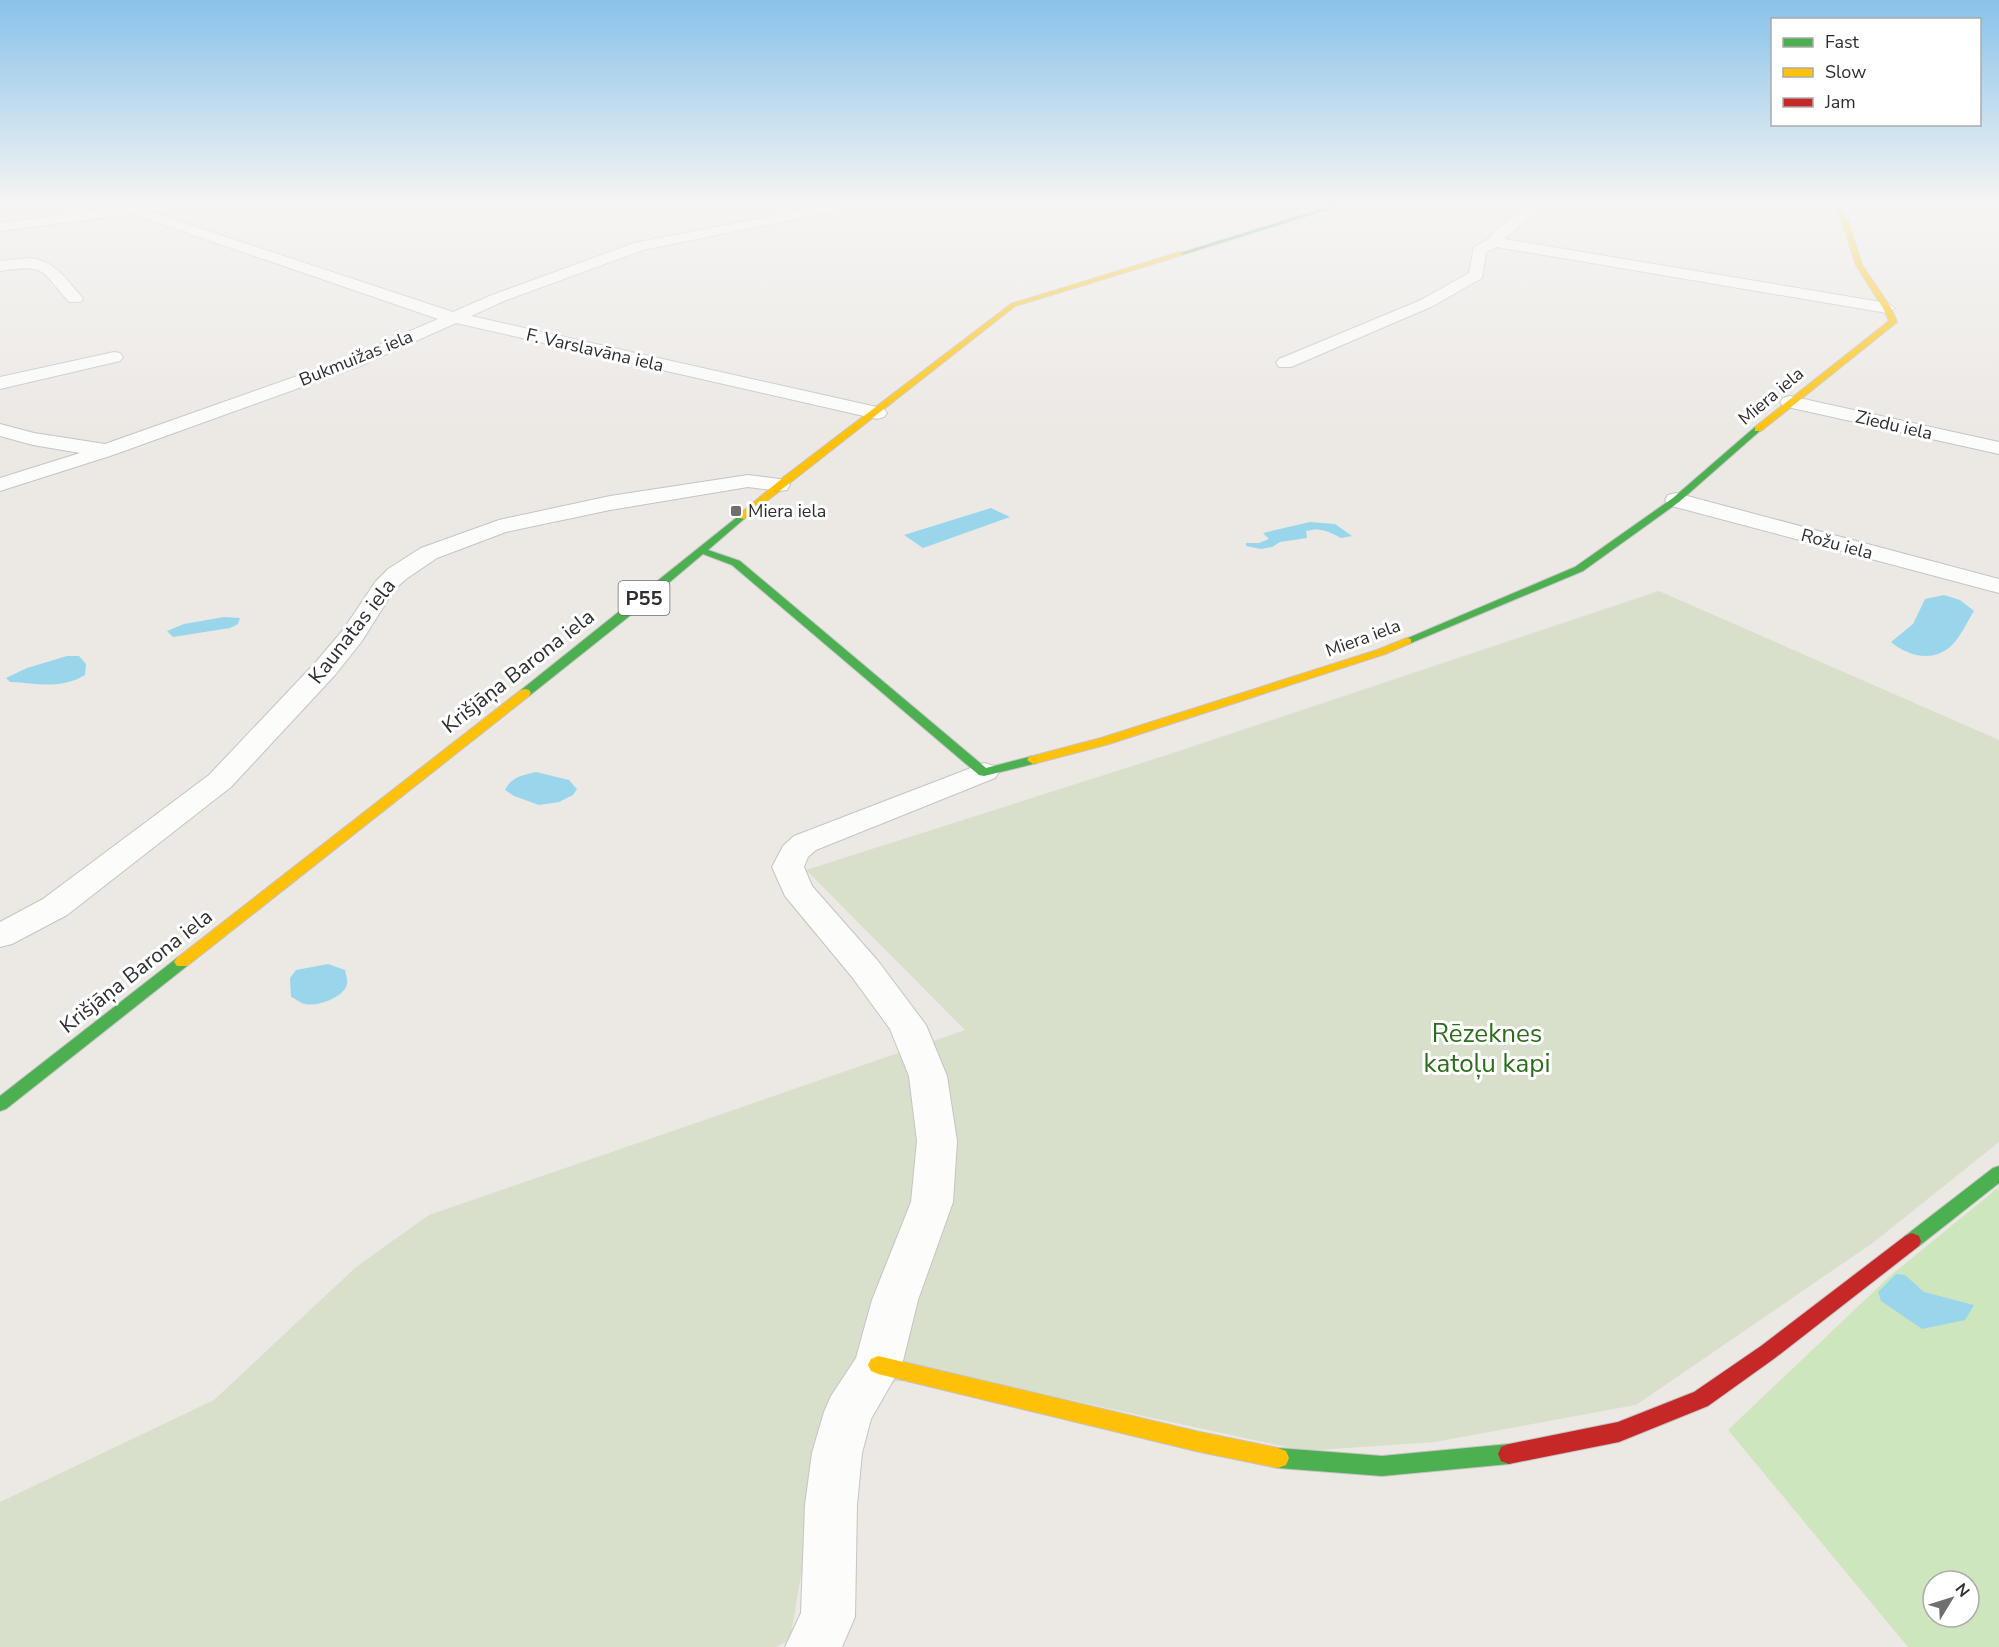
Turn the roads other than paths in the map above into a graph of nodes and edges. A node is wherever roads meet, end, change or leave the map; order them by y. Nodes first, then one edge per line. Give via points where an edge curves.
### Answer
1 (60, 280) edge
2 (340, 280) edge
3 (542, 280) edge
4 (1095, 280) edge
5 (1468, 280) edge
6 (1723, 280) edge
7 (1740, 280) edge
8 (1869, 280) edge
9 (1736, 282) junction
10 (75, 299) dead end
11 (1887, 308) junction
12 (453, 318) junction
13 (114, 357) dead end
14 (1285, 363) dead end
15 (0, 383) edge
16 (1790, 402) junction
17 (877, 413) junction
18 (0, 430) edge
19 (1999, 448) edge
20 (106, 451) junction
21 (0, 485) edge
22 (779, 485) junction
23 (1676, 500) junction
24 (703, 551) junction
25 (1999, 586) edge
26 (984, 772) junction
27 (0, 936) edge
28 (0, 1105) edge
29 (1999, 1173) edge
30 (878, 1365) junction
31 (813, 1647) edge

1 - 10 street
2 - 12 street, F. Varslavāna iela
3 - 12 street, Bukmuižas iela
4 - 17 street, Krišjāņa Barona iela / P55 via 1013,305
5 - 14 street via 1427,303
6 - 9 street
7 - 9 street
8 - 11 street
9 - 11 street
11 - 16 street, Miera iela via 1893,322
12 - 17 street, F. Varslavāna iela
12 - 20 street, Bukmuižas iela via 354,362
13 - 15 street
16 - 19 street, Ziedu iela
16 - 23 street, Miera iela
17 - 22 street, Krišjāņa Barona iela / P55
18 - 20 street
20 - 21 street, Bukmuižas iela
22 - 24 street, Krišjāņa Barona iela / P55
22 - 27 street, Kaunatas iela via 748,481 610,503 499,527 421,557 385,586 325,669 220,781 55,907
23 - 25 street, Rožu iela
23 - 26 street, Miera iela via 1579,569 1381,652 1106,741
24 - 26 street via 736,563
24 - 28 street, Krišjāņa Barona iela / P55
26 - 30 street via 805,843 794,853 788,867 797,889 907,1025 928,1076 938,1141 932,1202 895,1300
29 - 30 street via 1768,1352 1701,1399 1619,1432 1508,1454 1382,1466 1283,1459
30 - 31 street via 848,1412 837,1453 831,1505 828,1617

